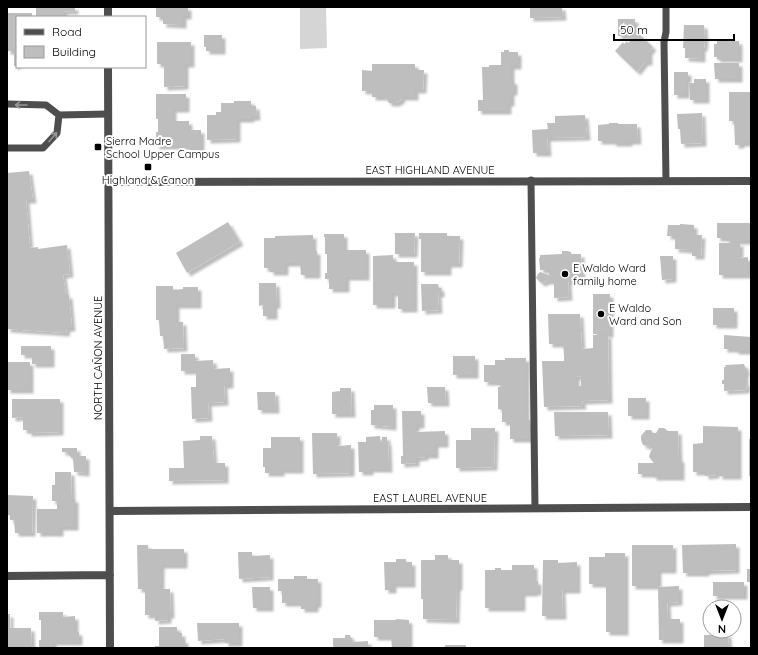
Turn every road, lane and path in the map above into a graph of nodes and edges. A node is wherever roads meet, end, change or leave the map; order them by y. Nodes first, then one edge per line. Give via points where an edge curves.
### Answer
1 (666, 7) edge
2 (108, 68) edge
3 (7, 104) edge
4 (108, 114) junction
5 (59, 115) junction
6 (7, 148) edge
7 (531, 180) junction
8 (666, 181) junction
9 (751, 181) edge
10 (109, 182) junction
11 (751, 507) edge
12 (535, 508) junction
13 (110, 511) junction
14 (110, 575) junction
15 (7, 576) edge
16 (110, 648) edge

1 - 8 lane
2 - 4 street, NORTH CAÑON AVENUE
5 -> 3 lane via 46,105
4 - 5 lane
4 - 10 street, NORTH CAÑON AVENUE
6 -> 5 lane via 43,148 58,133
7 - 8 street, EAST HIGHLAND AVENUE
7 - 10 street, EAST HIGHLAND AVENUE
7 - 12 lane
8 - 9 street, EAST HIGHLAND AVENUE
10 - 13 street, NORTH CAÑON AVENUE
11 - 12 street, EAST LAUREL AVENUE
12 - 13 street, EAST LAUREL AVENUE
13 - 14 street, NORTH CAÑON AVENUE
14 - 15 street
14 - 16 street, NORTH CAÑON AVENUE

